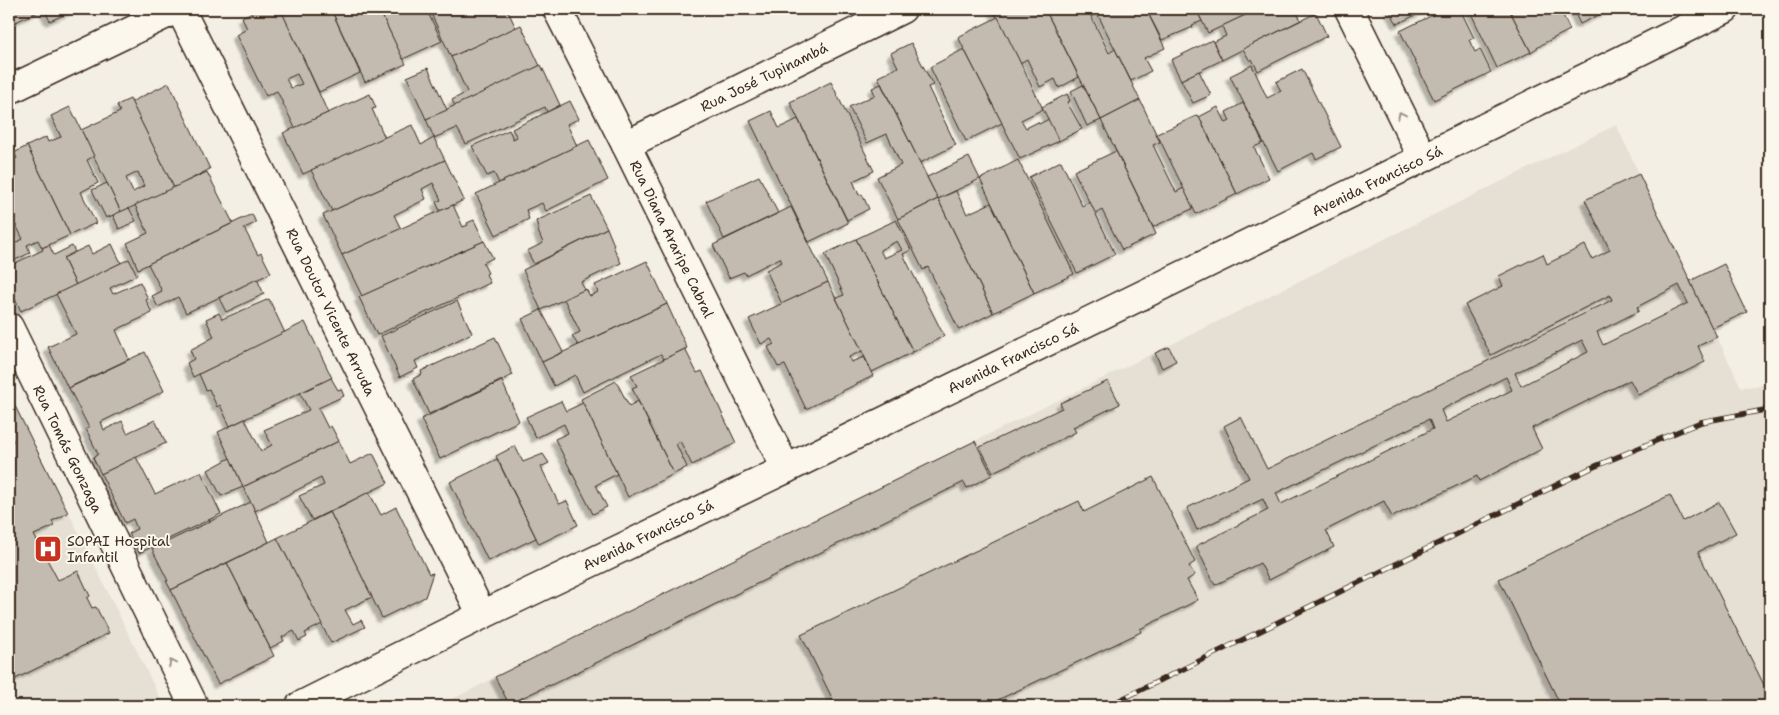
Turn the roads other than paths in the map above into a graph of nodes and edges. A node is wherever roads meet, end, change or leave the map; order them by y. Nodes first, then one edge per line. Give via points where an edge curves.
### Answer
1 (178, 9) edge
2 (557, 9) edge
3 (902, 9) edge
4 (1349, 9) edge
5 (1712, 11) edge
6 (9, 90) edge
7 (626, 145) junction
8 (1423, 158) junction
9 (9, 326) edge
10 (786, 469) junction
11 (482, 615) junction
12 (194, 706) edge
13 (300, 706) edge

1 - 6 street
1 - 11 street, Rua Doutor Vicente Arruda
2 - 7 street, Rua Diana Araripe Cabral
3 - 7 street, Rua José Tupinambá
8 -> 4 street
5 - 8 street, Avenida Francisco Sá
7 - 10 street, Rua Diana Araripe Cabral
8 - 10 street, Avenida Francisco Sá
12 -> 9 street, Rua Tomás Gonzaga
10 - 11 street, Avenida Francisco Sá
11 - 13 street, Avenida Francisco Sá

